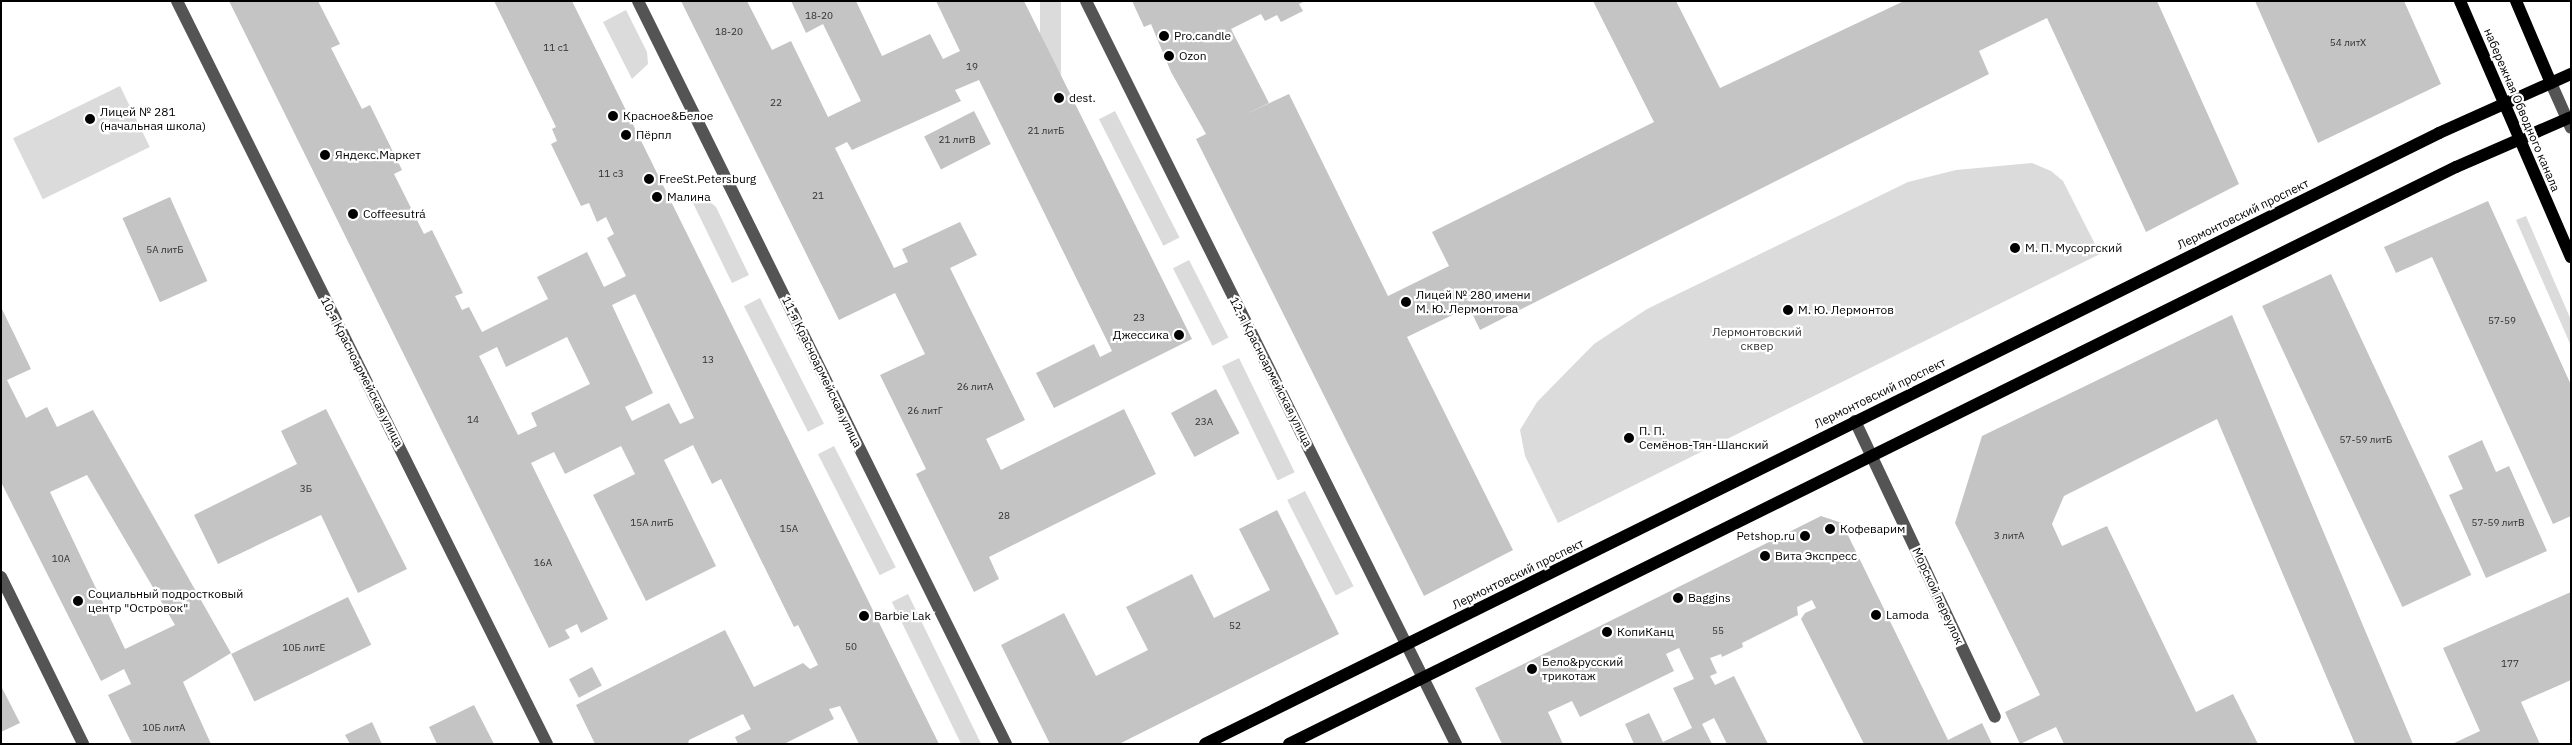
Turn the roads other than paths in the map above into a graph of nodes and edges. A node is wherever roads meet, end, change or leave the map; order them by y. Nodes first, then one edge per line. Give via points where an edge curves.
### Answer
1 (177, 1) edge
2 (638, 1) edge
3 (1086, 1) edge
4 (2460, 1) edge
5 (2516, 1) edge
6 (2571, 74) edge
7 (2551, 83) junction
8 (2504, 104) junction
9 (2569, 122) edge
10 (2520, 139) junction
11 (2571, 257) edge
12 (1855, 421) junction
13 (1872, 456) junction
14 (1, 577) edge
15 (1407, 645) junction
16 (1423, 678) junction
17 (1995, 717) dead end
18 (83, 744) edge
19 (547, 744) edge
20 (1006, 744) edge
21 (1205, 744) edge
22 (1289, 744) edge
23 (1456, 744) edge

1 - 19 street, 10-я Красноармейская улица
2 - 20 street, 11-я Красноармейская улица
3 - 15 street, 12-я Красноармейская улица
4 - 8 main road, набережная Обводного канала
5 - 7 main road
6 - 7 main road, Лермонтовский проспект
7 - 8 main road, Лермонтовский проспект
7 - 9 street
8 - 10 main road, набережная Обводного канала
8 - 12 main road, Лермонтовский проспект
9 - 10 main road
10 - 11 main road, набережная Обводного канала
10 - 13 main road via 2445,172
12 - 13 street, Морской переулок
12 - 15 main road, Лермонтовский проспект
13 - 16 main road
13 - 17 street, Морской переулок
14 - 18 street
15 - 16 street, 12-я Красноармейская улица
15 - 21 main road, Лермонтовский проспект
16 - 22 main road
16 - 23 street, 12-я Красноармейская улица

